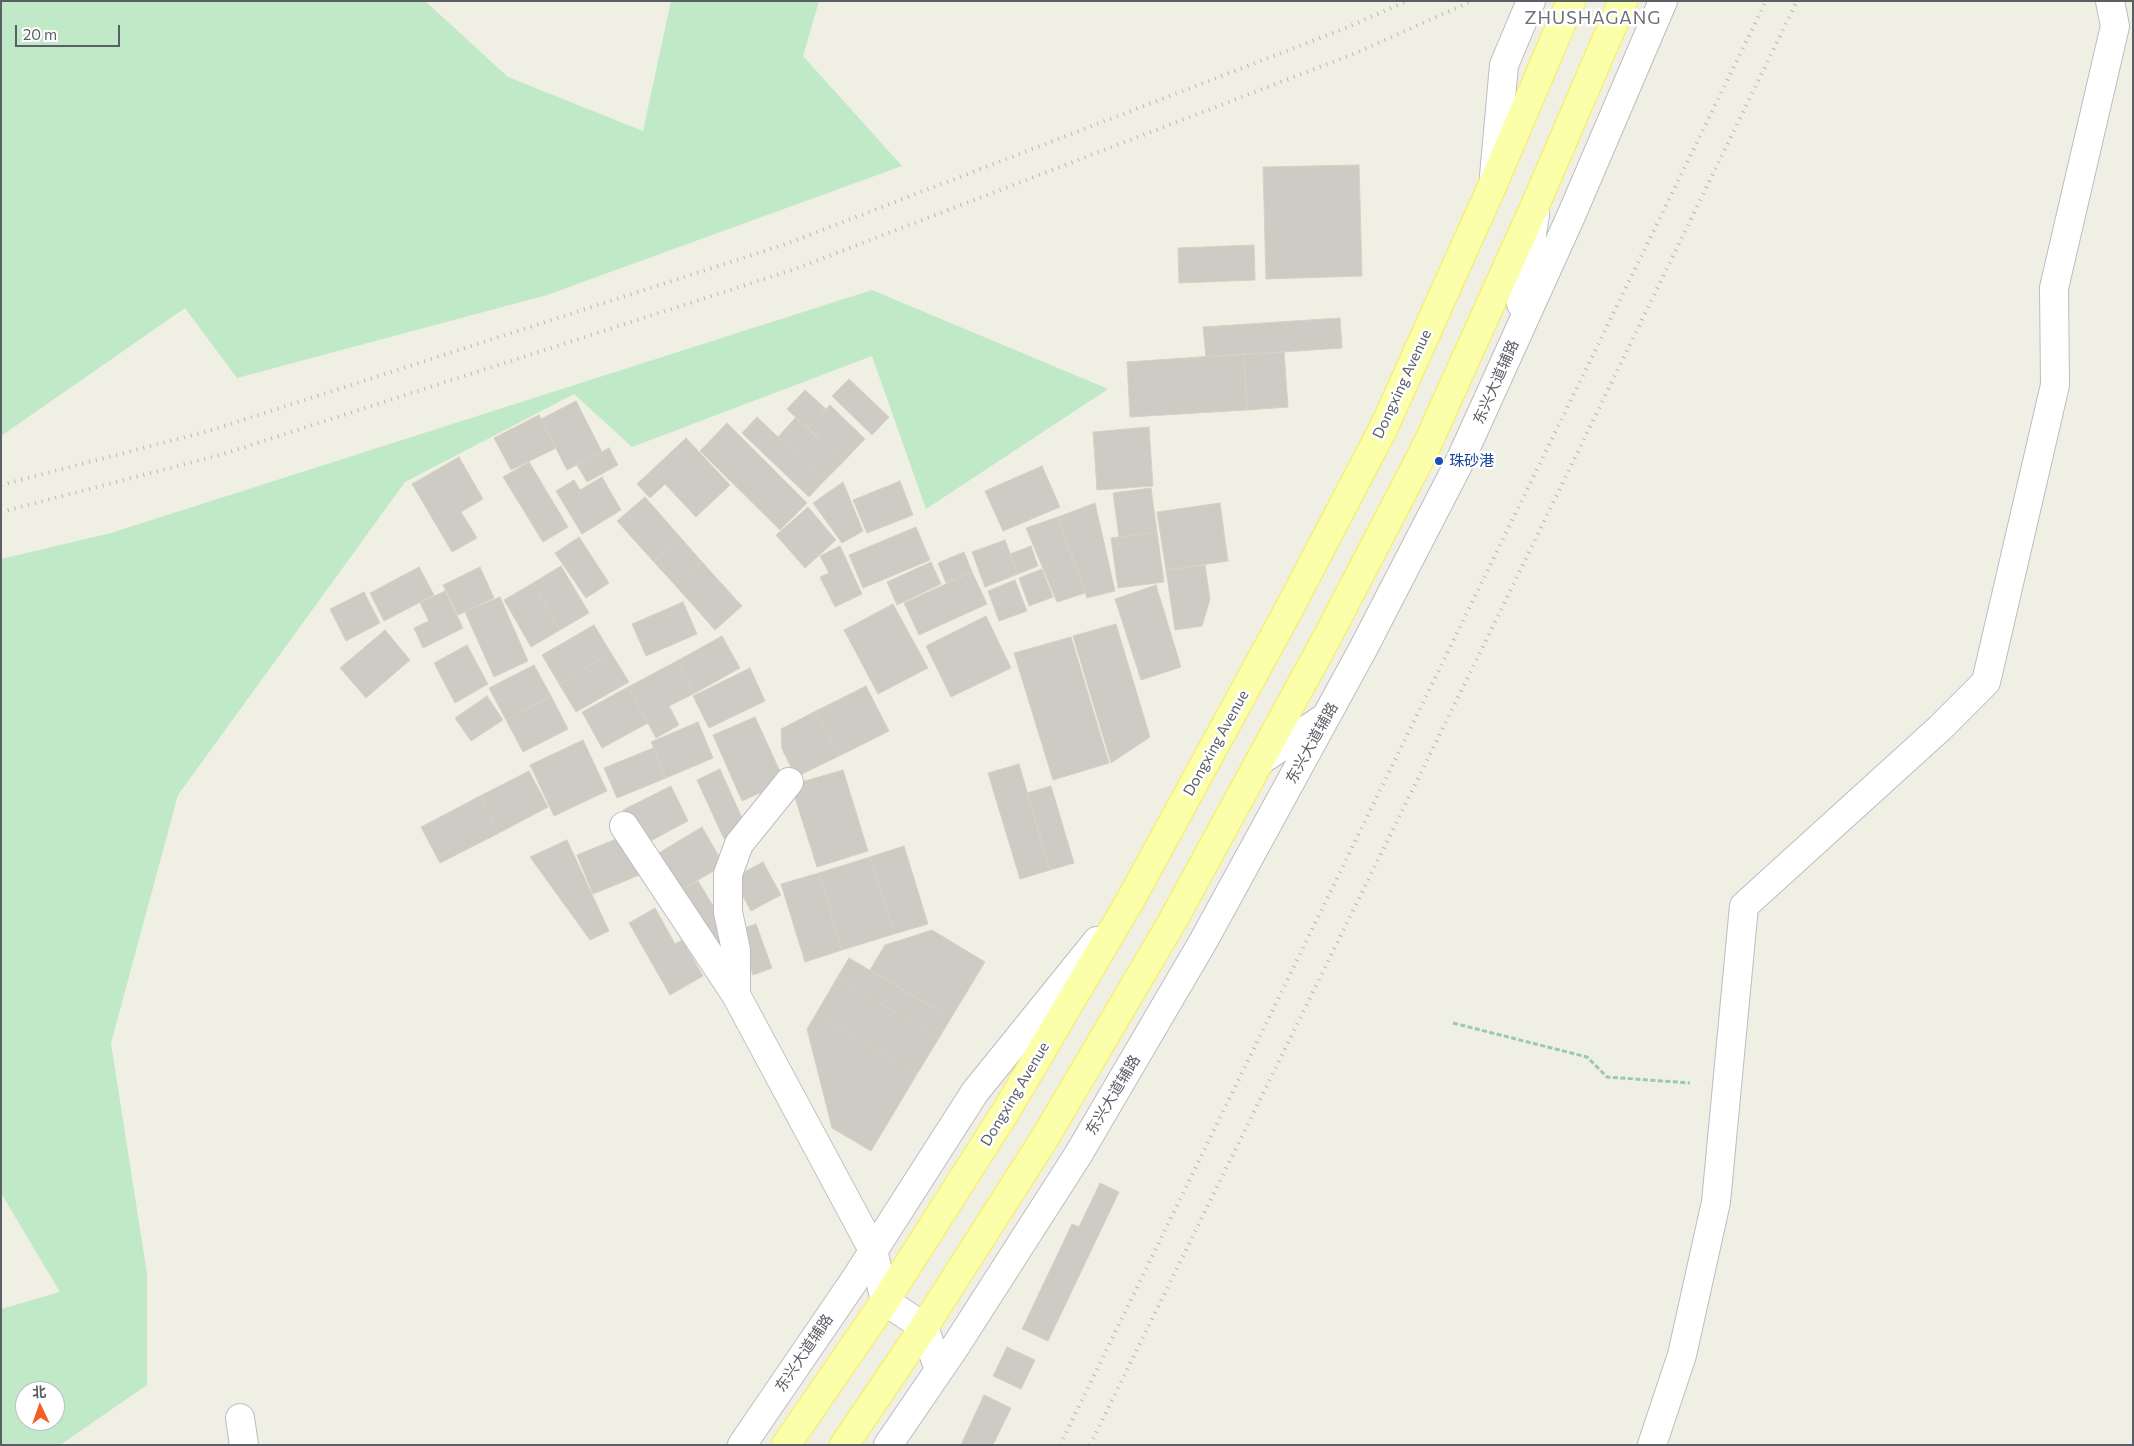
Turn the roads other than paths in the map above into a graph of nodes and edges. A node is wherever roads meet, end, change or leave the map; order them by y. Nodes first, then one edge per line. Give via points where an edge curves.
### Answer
1 (1531, 1) edge
2 (1571, 1) edge
3 (1623, 1) edge
4 (1663, 1) edge
5 (2110, 1) edge
6 (1494, 182) junction
7 (1537, 201) junction
8 (1515, 340) junction
9 (1325, 718) junction
10 (1260, 761) junction
11 (789, 782) dead end
12 (624, 826) dead end
13 (1131, 899) junction
14 (736, 995) junction
15 (873, 1250) junction
16 (885, 1301) junction
17 (924, 1326) junction
18 (939, 1370) junction
19 (240, 1418) dead end
20 (750, 1442) edge
21 (244, 1445) edge
22 (786, 1445) edge
23 (844, 1445) edge
24 (888, 1445) edge
25 (1652, 1445) edge

1 - 6 street via 1504,65
2 - 6 main road, Dongxing Avenue
3 - 7 main road
4 - 8 street, 东兴大道辅路
5 - 25 street via 2115,26 2054,288 2055,385 1986,682 1940,728 1744,906 1716,1202 1682,1355
6 - 13 main road, Dongxing Avenue via 1384,427
7 - 8 street
7 - 10 main road via 1426,448
8 - 9 street, 东兴大道辅路 via 1459,463
9 - 10 street
9 - 18 street, 东兴大道辅路 via 1204,940 1078,1155
10 - 17 main road via 1172,922 1051,1127
11 - 14 street via 739,844 728,874 728,912 736,950
12 - 14 street
13 - 15 street, 东兴大道辅路 via 975,1092
13 - 16 main road, Dongxing Avenue via 1006,1111
14 - 15 street
15 - 16 street
15 - 20 street, 东兴大道辅路
16 - 17 street
16 - 22 main road, Dongxing Avenue
17 - 18 street
17 - 23 main road
18 - 24 street, 东兴大道辅路
19 - 21 street

